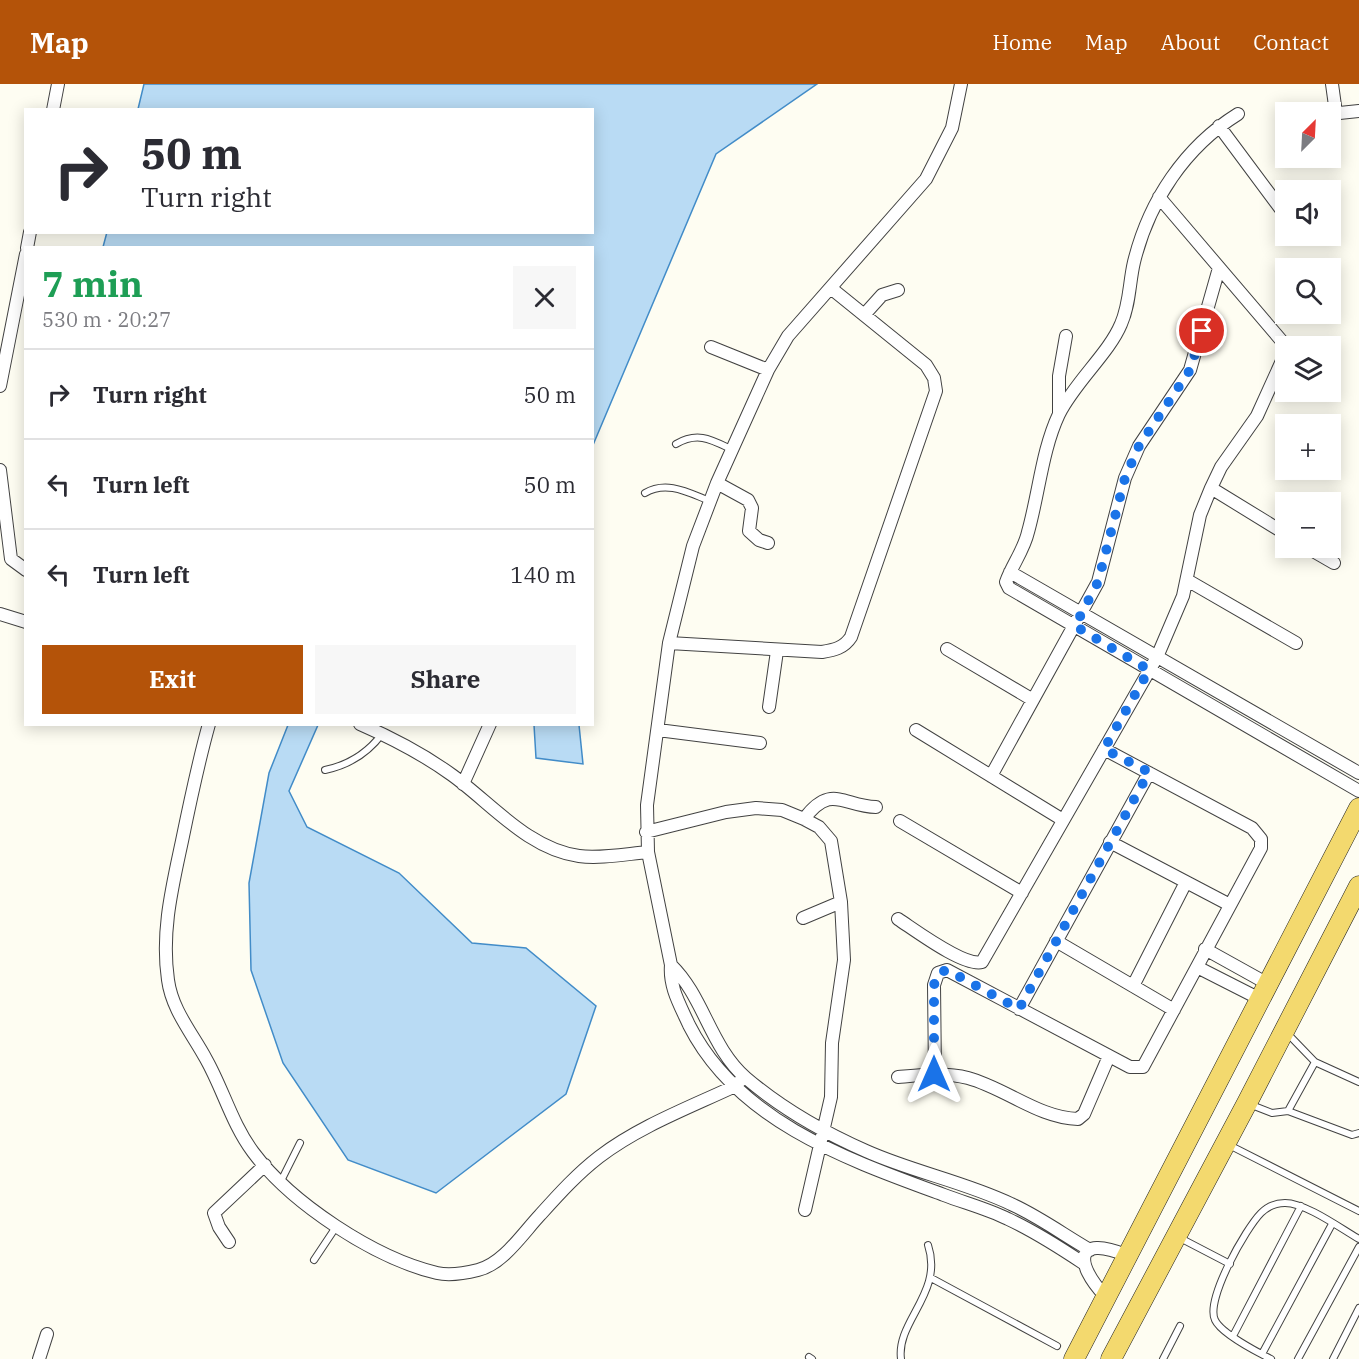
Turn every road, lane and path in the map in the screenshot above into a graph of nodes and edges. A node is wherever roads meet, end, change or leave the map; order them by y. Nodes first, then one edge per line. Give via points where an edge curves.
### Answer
1 (58, 84) edge
2 (962, 84) edge
3 (1332, 84) edge
4 (1333, 102) edge
5 (53, 108) edge
6 (1359, 111) edge
7 (1341, 113) edge
8 (1238, 114) dead end
9 (1219, 126) junction
10 (1159, 197) junction
11 (1275, 201) edge
12 (24, 264) edge
13 (1219, 268) junction
14 (832, 289) junction
15 (898, 291) dead end
16 (864, 315) junction
17 (1066, 336) dead end
18 (1277, 336) edge
19 (711, 346) dead end
20 (768, 370) junction
21 (1275, 376) edge
22 (0, 387) edge
23 (1059, 414) junction
24 (676, 444) dead end
25 (733, 450) junction
26 (0, 470) edge
27 (717, 483) junction
28 (1210, 488) junction
29 (645, 493) dead end
30 (710, 501) junction
31 (1275, 527) edge
32 (768, 543) dead end
33 (1325, 558) edge
34 (1334, 563) dead end
35 (24, 569) edge
36 (1008, 577) junction
37 (1187, 580) junction
38 (0, 614) edge
39 (1083, 614) junction
40 (24, 621) edge
41 (1075, 626) junction
42 (669, 643) junction
43 (1296, 643) dead end
44 (947, 649) dead end
45 (777, 651) junction
46 (1157, 657) junction
47 (1149, 670) junction
48 (1034, 700) junction
49 (769, 707) dead end
50 (209, 726) edge
51 (364, 726) edge
52 (489, 726) edge
53 (658, 730) junction
54 (916, 730) dead end
55 (382, 734) junction
56 (760, 743) dead end
57 (1104, 749) junction
58 (325, 770) dead end
59 (1149, 772) junction
60 (1359, 773) edge
61 (991, 776) junction
62 (463, 784) junction
63 (1359, 791) edge
64 (876, 807) dead end
65 (1359, 808) edge
66 (804, 819) junction
67 (1064, 820) junction
68 (900, 821) dead end
69 (646, 832) junction
70 (1110, 842) junction
71 (648, 852) junction
72 (1186, 882) junction
73 (1359, 886) edge
74 (1022, 893) junction
75 (842, 902) junction
76 (1230, 905) junction
77 (803, 918) dead end
78 (898, 919) dead end
79 (1056, 941) junction
80 (1205, 949) junction
81 (671, 965) junction
82 (1197, 967) junction
83 (1133, 986) junction
84 (1264, 991) junction
85 (1019, 1009) junction
86 (1174, 1010) junction
87 (1284, 1031) junction
88 (1109, 1056) junction
89 (1315, 1062) junction
90 (934, 1074) junction
91 (745, 1077) junction
92 (898, 1077) dead end
93 (1359, 1082) edge
94 (733, 1087) junction
95 (1247, 1103) junction
96 (1288, 1112) junction
97 (823, 1128) junction
98 (1359, 1133) edge
99 (300, 1143) dead end
100 (1226, 1144) junction
101 (822, 1145) junction
102 (265, 1165) junction
103 (281, 1181) junction
104 (1301, 1206) junction
105 (805, 1210) dead end
106 (1359, 1211) edge
107 (1332, 1224) junction
108 (336, 1226) junction
109 (1177, 1236) junction
110 (1359, 1239) edge
111 (229, 1242) dead end
112 (928, 1245) dead end
113 (1359, 1246) edge
114 (1090, 1250) junction
115 (1126, 1255) junction
116 (314, 1260) dead end
117 (1083, 1263) junction
118 (1230, 1264) junction
119 (931, 1278) junction
120 (1105, 1296) junction
121 (1359, 1308) edge
122 (1180, 1326) dead end
123 (47, 1334) dead end
124 (1233, 1336) junction
125 (1057, 1346) dead end
126 (1262, 1354) junction
127 (1116, 1357) edge
128 (39, 1359) edge
129 (901, 1359) edge
130 (1074, 1359) edge
131 (1163, 1359) edge
132 (1271, 1359) edge
133 (1298, 1359) edge
134 (1333, 1359) edge

1 - 5 street
2 - 14 street via 952,128 926,179
3 - 4 street
6 - 7 street
8 - 9 street
9 - 10 street via 1197,144
9 - 11 street
10 - 13 street
10 - 23 street via 1134,264 1120,327
12 - 22 street
13 - 18 street
13 - 39 street via 1190,370 1139,446 1125,478 1107,557
14 - 16 street
14 - 20 street via 788,336
15 - 16 street via 882,295
16 - 45 street via 926,365 936,391 847,644 822,652
17 - 23 street via 1059,376
19 - 20 street
20 - 25 street
21 - 28 street via 1257,416
23 - 36 street via 1028,536
24 - 25 lane via 699,436
25 - 27 street
26 - 35 street via 11,560
27 - 30 street
27 - 32 street via 748,500 752,508 749,531
28 - 31 street
28 - 37 street via 1200,515
29 - 30 lane via 666,486
30 - 42 street via 693,546
33 - 34 street
36 - 39 street
36 - 41 street via 1009,588
37 - 43 street
37 - 46 street
38 - 40 street
39 - 41 street
39 - 46 street
41 - 47 street
41 - 48 street
42 - 45 street
42 - 53 street
44 - 48 street
45 - 49 street
46 - 47 street
46 - 60 street
47 - 57 street
47 - 63 street
48 - 61 street
50 - 102 street via 165,924 168,982 178,1013 207,1060 238,1129
51 - 55 street
52 - 62 street
53 - 56 street
53 - 69 street
54 - 61 street
55 - 58 lane via 358,758
55 - 62 street
57 - 59 street
57 - 67 street
59 - 70 street
59 - 76 street via 1258,832 1261,848
61 - 67 street
62 - 71 street via 520,830 548,845 579,856
64 - 66 street via 834,798 821,802
65 - 84 main road
66 - 69 street via 782,810 756,808
66 - 75 street via 819,827 831,841
67 - 74 street
68 - 74 street
69 - 71 street
70 - 72 street
70 - 79 street
71 - 81 street
72 - 76 street
72 - 83 street
73 - 87 main road
74 - 78 street via 982,962 976,964
75 - 77 street
75 - 97 street via 844,960 832,1043 831,1098
76 - 80 street
79 - 83 street
79 - 85 street
80 - 82 street
80 - 84 street
81 - 91 street via 683,976 711,1033
81 - 94 street via 670,979 693,1033
82 - 84 street
82 - 86 street
83 - 86 street
84 - 115 main road
85 - 88 street
85 - 90 street via 947,970 938,973 934,985
86 - 88 street via 1143,1067 1130,1067
87 - 89 lane
87 - 95 main road
88 - 90 street via 1084,1114 1078,1119 1054,1115 966,1077
89 - 93 lane
89 - 96 lane
90 - 92 street
91 - 94 street
91 - 97 street
94 - 101 street via 776,1119
94 - 108 street via 601,1155 574,1178 499,1259 483,1269 439,1274 381,1251
95 - 96 lane via 1272,1113
95 - 100 main road
96 - 98 lane via 1352,1135
97 - 101 street
97 - 114 street via 866,1151 1013,1204
99 - 103 lane
100 - 106 lane
100 - 109 main road
101 - 105 street
101 - 117 street via 859,1164 1007,1218
102 - 103 street
102 - 111 street via 214,1213
103 - 108 street
104 - 107 lane
104 - 118 lane via 1272,1205 1260,1214
104 - 124 lane
107 - 110 lane
107 - 126 lane
108 - 116 lane
109 - 118 lane
109 - 127 main road
112 - 119 lane via 933,1261
113 - 133 lane
114 - 115 street via 1111,1249
114 - 117 street
115 - 120 main road
117 - 120 street via 1089,1280
118 - 124 lane via 1213,1307 1215,1320
119 - 125 lane
119 - 129 lane via 907,1331
120 - 130 main road
121 - 134 lane
122 - 131 lane
123 - 128 street
124 - 126 lane
126 - 132 lane

